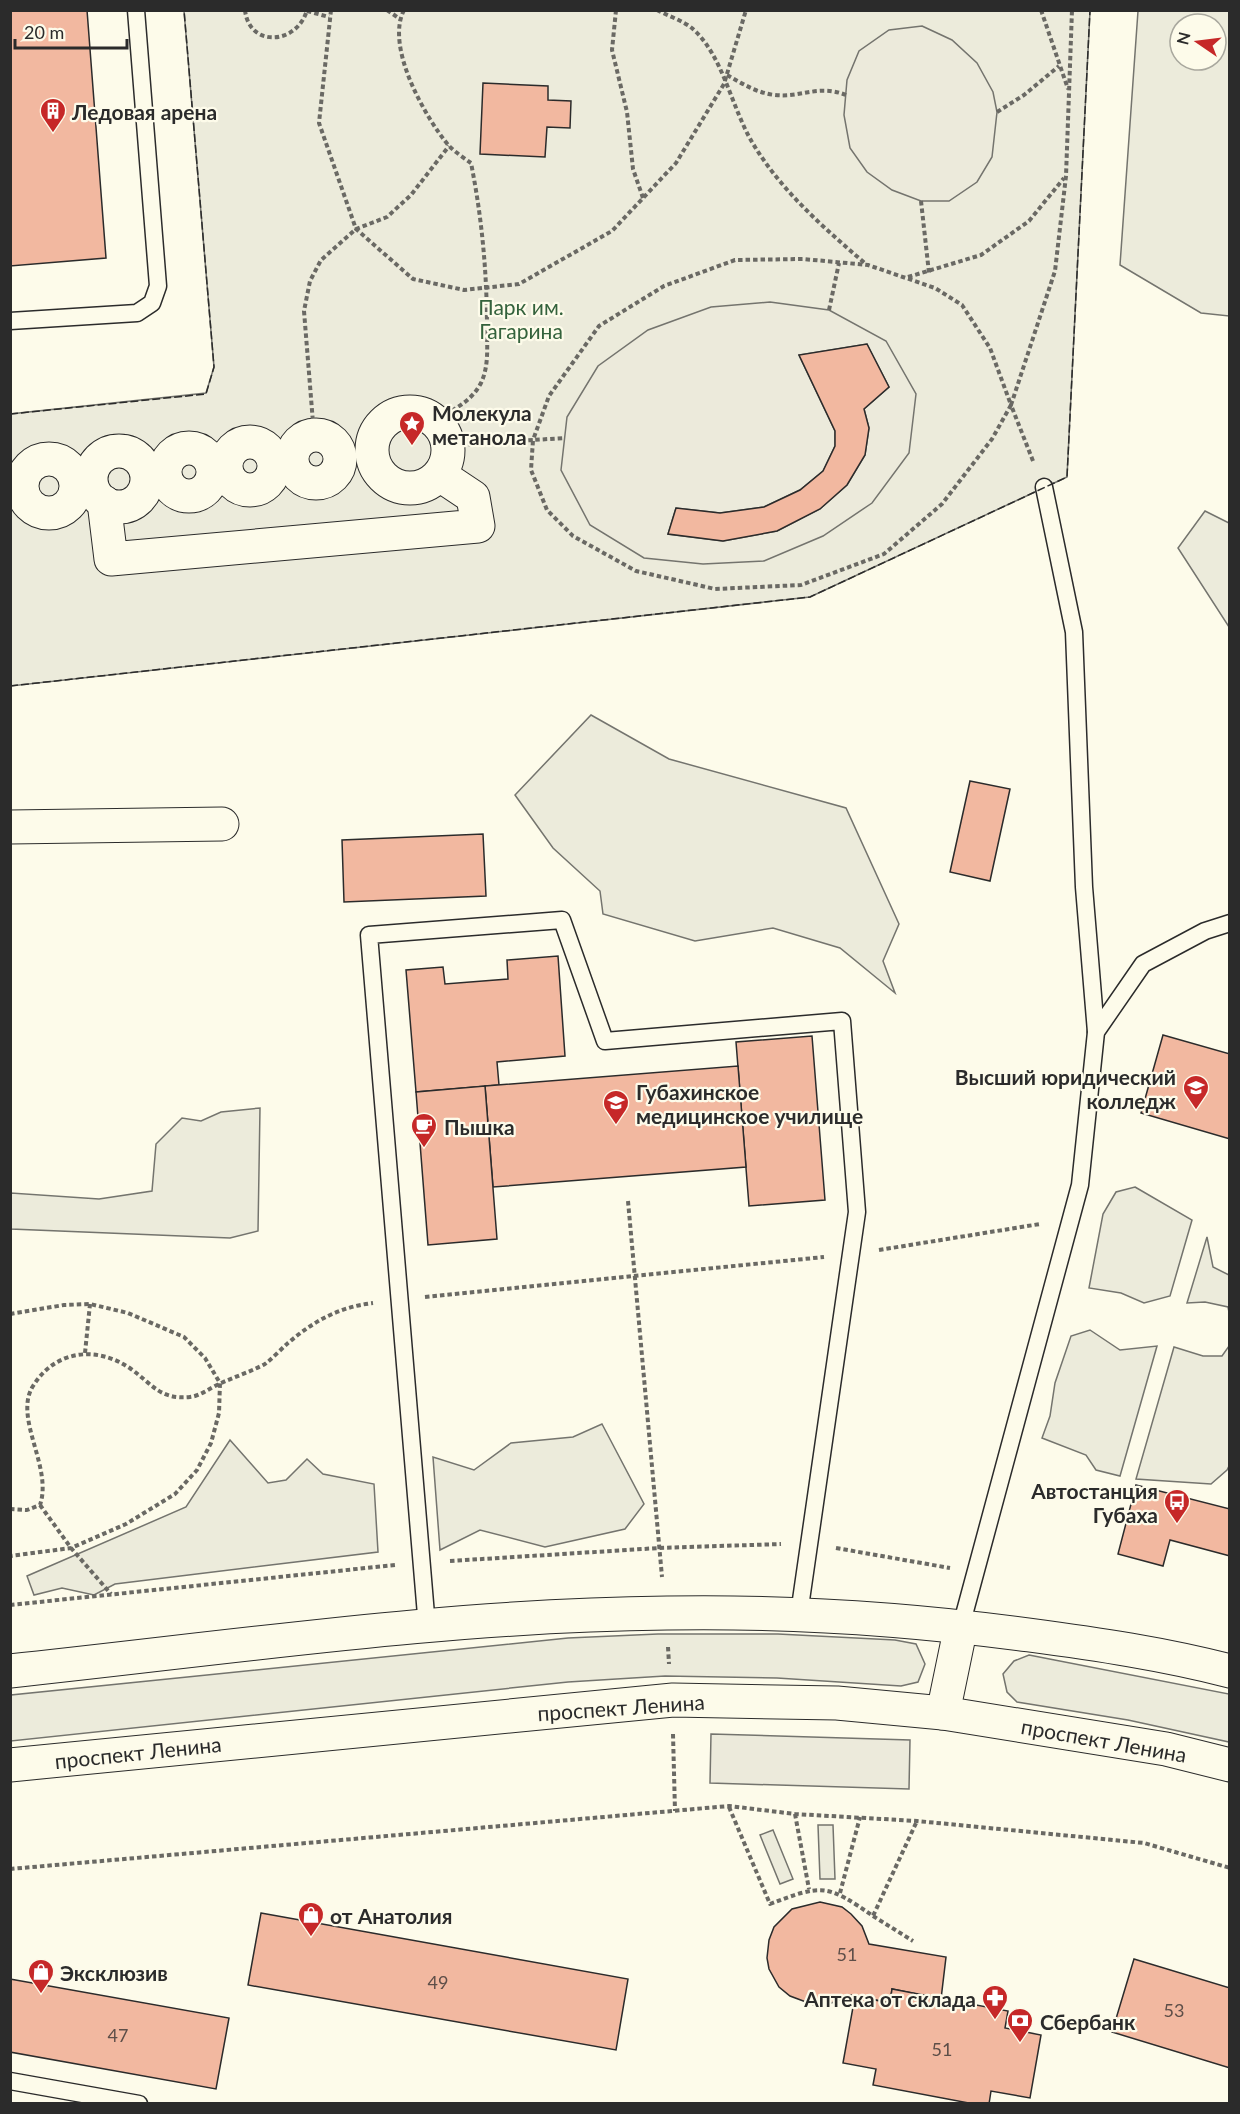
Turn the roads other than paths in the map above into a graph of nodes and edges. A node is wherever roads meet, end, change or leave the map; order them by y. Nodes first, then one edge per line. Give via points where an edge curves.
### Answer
1 (136, 10) edge
2 (10, 321) edge
3 (441, 447) junction
4 (356, 455) junction
5 (283, 463) junction
6 (156, 475) junction
7 (1044, 487) road end
8 (16, 489) edge
9 (91, 489) junction
10 (222, 824) dead end
11 (10, 827) edge
12 (1230, 923) edge
13 (1096, 1032) junction
14 (799, 1614) junction
15 (961, 1626) junction
16 (427, 1627) junction
17 (10, 1671) edge
18 (1230, 1671) edge
19 (943, 1713) junction
20 (10, 1765) edge
21 (1230, 1765) edge
22 (10, 2081) edge
23 (139, 2103) edge

1 - 2 lane via 158,286 152,303 137,313
3 - 4 main road via 422,413 407,411 392,416
3 - 4 main road via 429,484 414,489 399,487
3 - 9 main road via 473,497 478,526 111,559
4 - 5 main road via 314,435 298,441
4 - 5 main road via 323,483 303,480
5 - 6 main road via 263,445 253,442 233,448 220,469 202,451 181,448
6 - 9 main road via 139,499 128,506 116,507
6 - 9 main road via 139,459 123,451 111,452 100,458 93,469
7 - 13 lane via 1074,632 1084,887
8 - 9 main road via 30,465 53,458 69,466
10 - 11 main road
12 - 13 lane via 1205,931 1143,964
13 - 15 lane via 1080,1185
14 - 15 main road
14 - 16 main road via 665,1613
14 - 16 lane via 857,1212 842,1022 605,1041 561,920 369,935
15 - 18 main road via 1082,1642
15 - 19 main road
16 - 17 main road
19 - 20 main road, проспект Ленина via 837,1703 673,1700
19 - 21 main road, проспект Ленина via 1166,1749
22 - 23 lane

